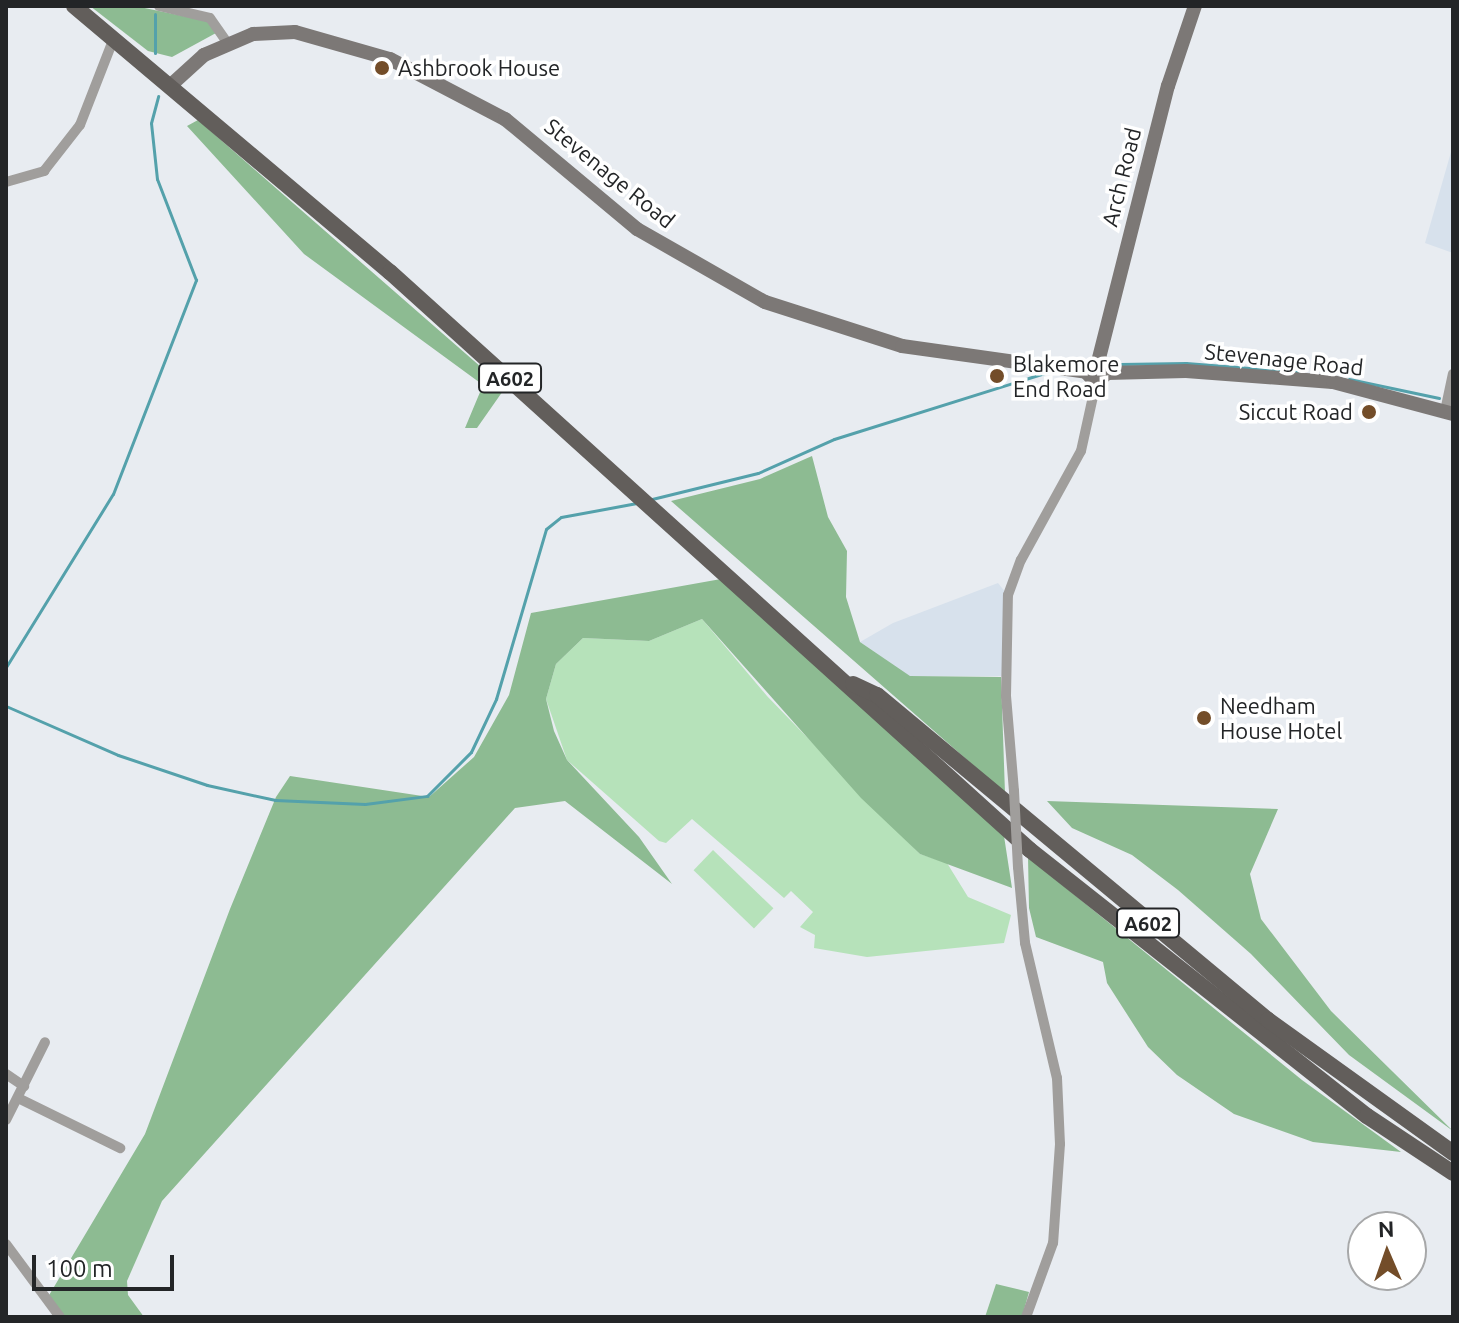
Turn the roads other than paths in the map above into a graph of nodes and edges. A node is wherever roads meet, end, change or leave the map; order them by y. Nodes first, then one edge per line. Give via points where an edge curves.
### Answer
1 (74, 6) edge
2 (159, 6) edge
3 (1195, 6) edge
4 (114, 38) junction
5 (227, 42) junction
6 (171, 85) junction
7 (6, 182) edge
8 (1097, 372) junction
9 (1453, 374) edge
10 (1449, 413) edge
11 (851, 683) junction
12 (45, 1042) dead end
13 (6, 1074) edge
14 (24, 1086) junction
15 (18, 1098) junction
16 (6, 1120) edge
17 (120, 1148) dead end
18 (1453, 1153) edge
19 (1453, 1173) edge
20 (6, 1244) edge
21 (60, 1317) edge
22 (1026, 1317) edge

1 - 4 main road, A602
2 - 5 street via 210,18
3 - 8 street, Arch Road via 1160,115
4 - 6 main road, A602
4 - 7 street via 80,125 44,171
5 - 6 street, Stevenage Road
5 - 8 street, Stevenage Road via 253,34 295,32 419,71 541,145 637,229 765,302 902,346
6 - 11 main road, A602
8 - 10 street, Stevenage Road via 1186,371 1333,382
8 - 22 street, bridge via 1081,451 1021,560 1008,595 1006,696 1025,943 1057,1078 1060,1144 1053,1243
9 - 10 street
11 - 18 main road, A602 via 877,695 1268,1020
11 - 19 main road, A602 via 866,706 1157,955 1367,1116
12 - 14 street
13 - 14 street
14 - 15 street
15 - 16 street
15 - 17 street
20 - 21 street

